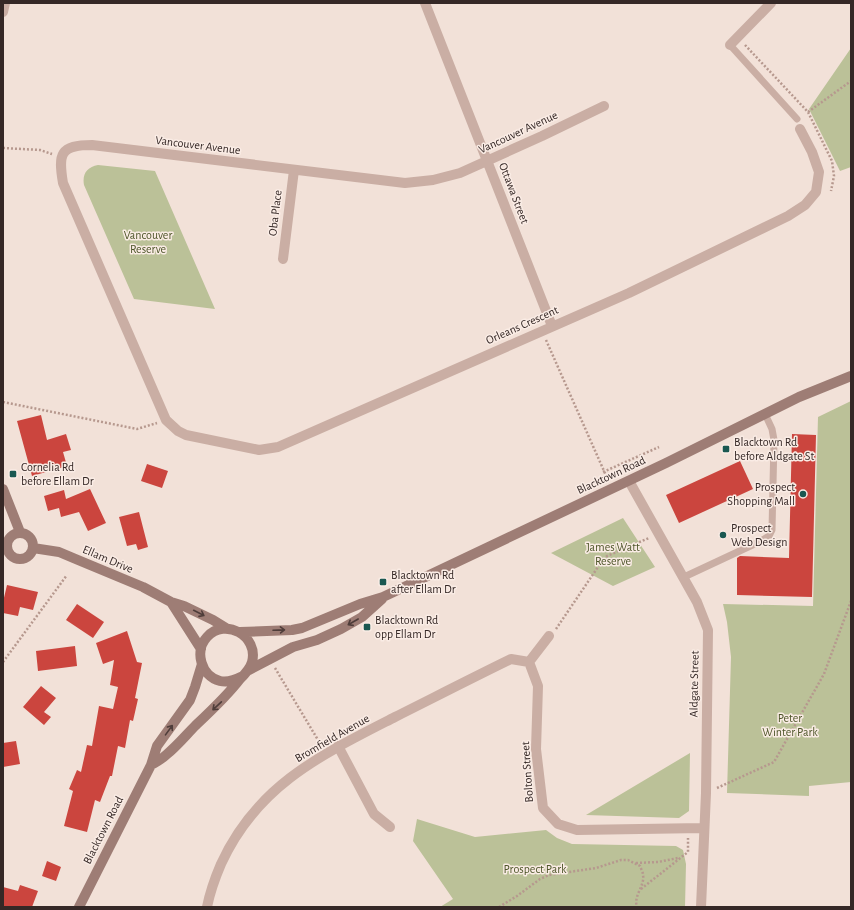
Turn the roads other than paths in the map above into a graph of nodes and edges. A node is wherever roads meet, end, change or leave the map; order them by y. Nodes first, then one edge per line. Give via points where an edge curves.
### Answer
1 (5, 3) edge
2 (425, 3) edge
3 (771, 3) edge
4 (3, 12) edge
5 (730, 45) joint
6 (604, 106) dead end
7 (797, 119) dead end
8 (800, 129) dead end
9 (488, 161) junction
10 (294, 170) junction
11 (283, 259) dead end
12 (552, 326) junction
13 (851, 376) edge
14 (765, 414) junction
15 (166, 420) joint
16 (629, 481) junction
17 (3, 489) edge
18 (20, 532) junction
19 (5, 547) edge
20 (33, 548) junction
21 (684, 577) junction
22 (383, 597) junction
23 (171, 602) junction
24 (226, 628) junction
25 (240, 632) junction
26 (549, 636) road end
27 (201, 649) junction
28 (529, 662) junction
29 (202, 664) junction
30 (246, 673) junction
31 (338, 746) junction
32 (151, 765) junction
33 (390, 827) dead end
34 (704, 828) junction
35 (79, 907) edge
36 (207, 907) edge
37 (701, 907) edge

1 - 4 street
2 - 9 street, Ottawa Street
3 - 5 street
5 - 7 lane
6 - 9 street, Vancouver Avenue
8 - 12 street, Orleans Crescent via 819,172 816,192 805,205 788,216 629,293
9 - 10 street, Vancouver Avenue via 460,173 433,180 405,183
9 - 12 street, Ottawa Street
10 - 11 street, Oba Place
10 - 15 street, Vancouver Avenue via 92,145 77,145 68,149 61,157 64,183
12 - 15 street, Orleans Crescent via 278,447 259,450 186,435
13 - 14 main road, Blacktown Road
14 - 16 main road, Blacktown Road
14 - 21 lane via 774,440 772,530 762,541
16 - 21 street, Aldgate Street
16 - 22 main road, Blacktown Road
17 - 18 main road
18 - 19 main road via 10,537
18 - 20 main road via 28,536
19 - 20 main road via 10,555 17,559 29,556
20 - 23 main road, Ellam Drive via 58,552 143,587
21 - 34 street, Aldgate Street via 708,630
25 -> 22 main road, Blacktown Road via 302,628
22 -> 30 main road, Blacktown Road via 362,617 341,629 293,647
23 -> 24 main road, Ellam Drive
23 - 27 main road, Ellam Drive
24 - 25 main road
24 - 27 main road via 208,636
25 - 30 main road via 249,641 253,653 252,662
26 - 28 street
27 - 29 main road
28 - 31 street, Bromfield Avenue via 511,659
28 - 34 street, Bolton Street via 538,686 536,749 543,808 558,824 577,830
29 - 30 main road via 211,677 219,681 231,681
32 -> 29 main road, Blacktown Road via 157,746 190,700
30 -> 32 main road, Blacktown Road via 224,699 165,756
31 - 33 street via 374,814
31 - 36 street, Bromfield Avenue via 302,768 253,812 228,849 215,878
32 - 35 main road, Blacktown Road
34 - 37 street, Aldgate Street

